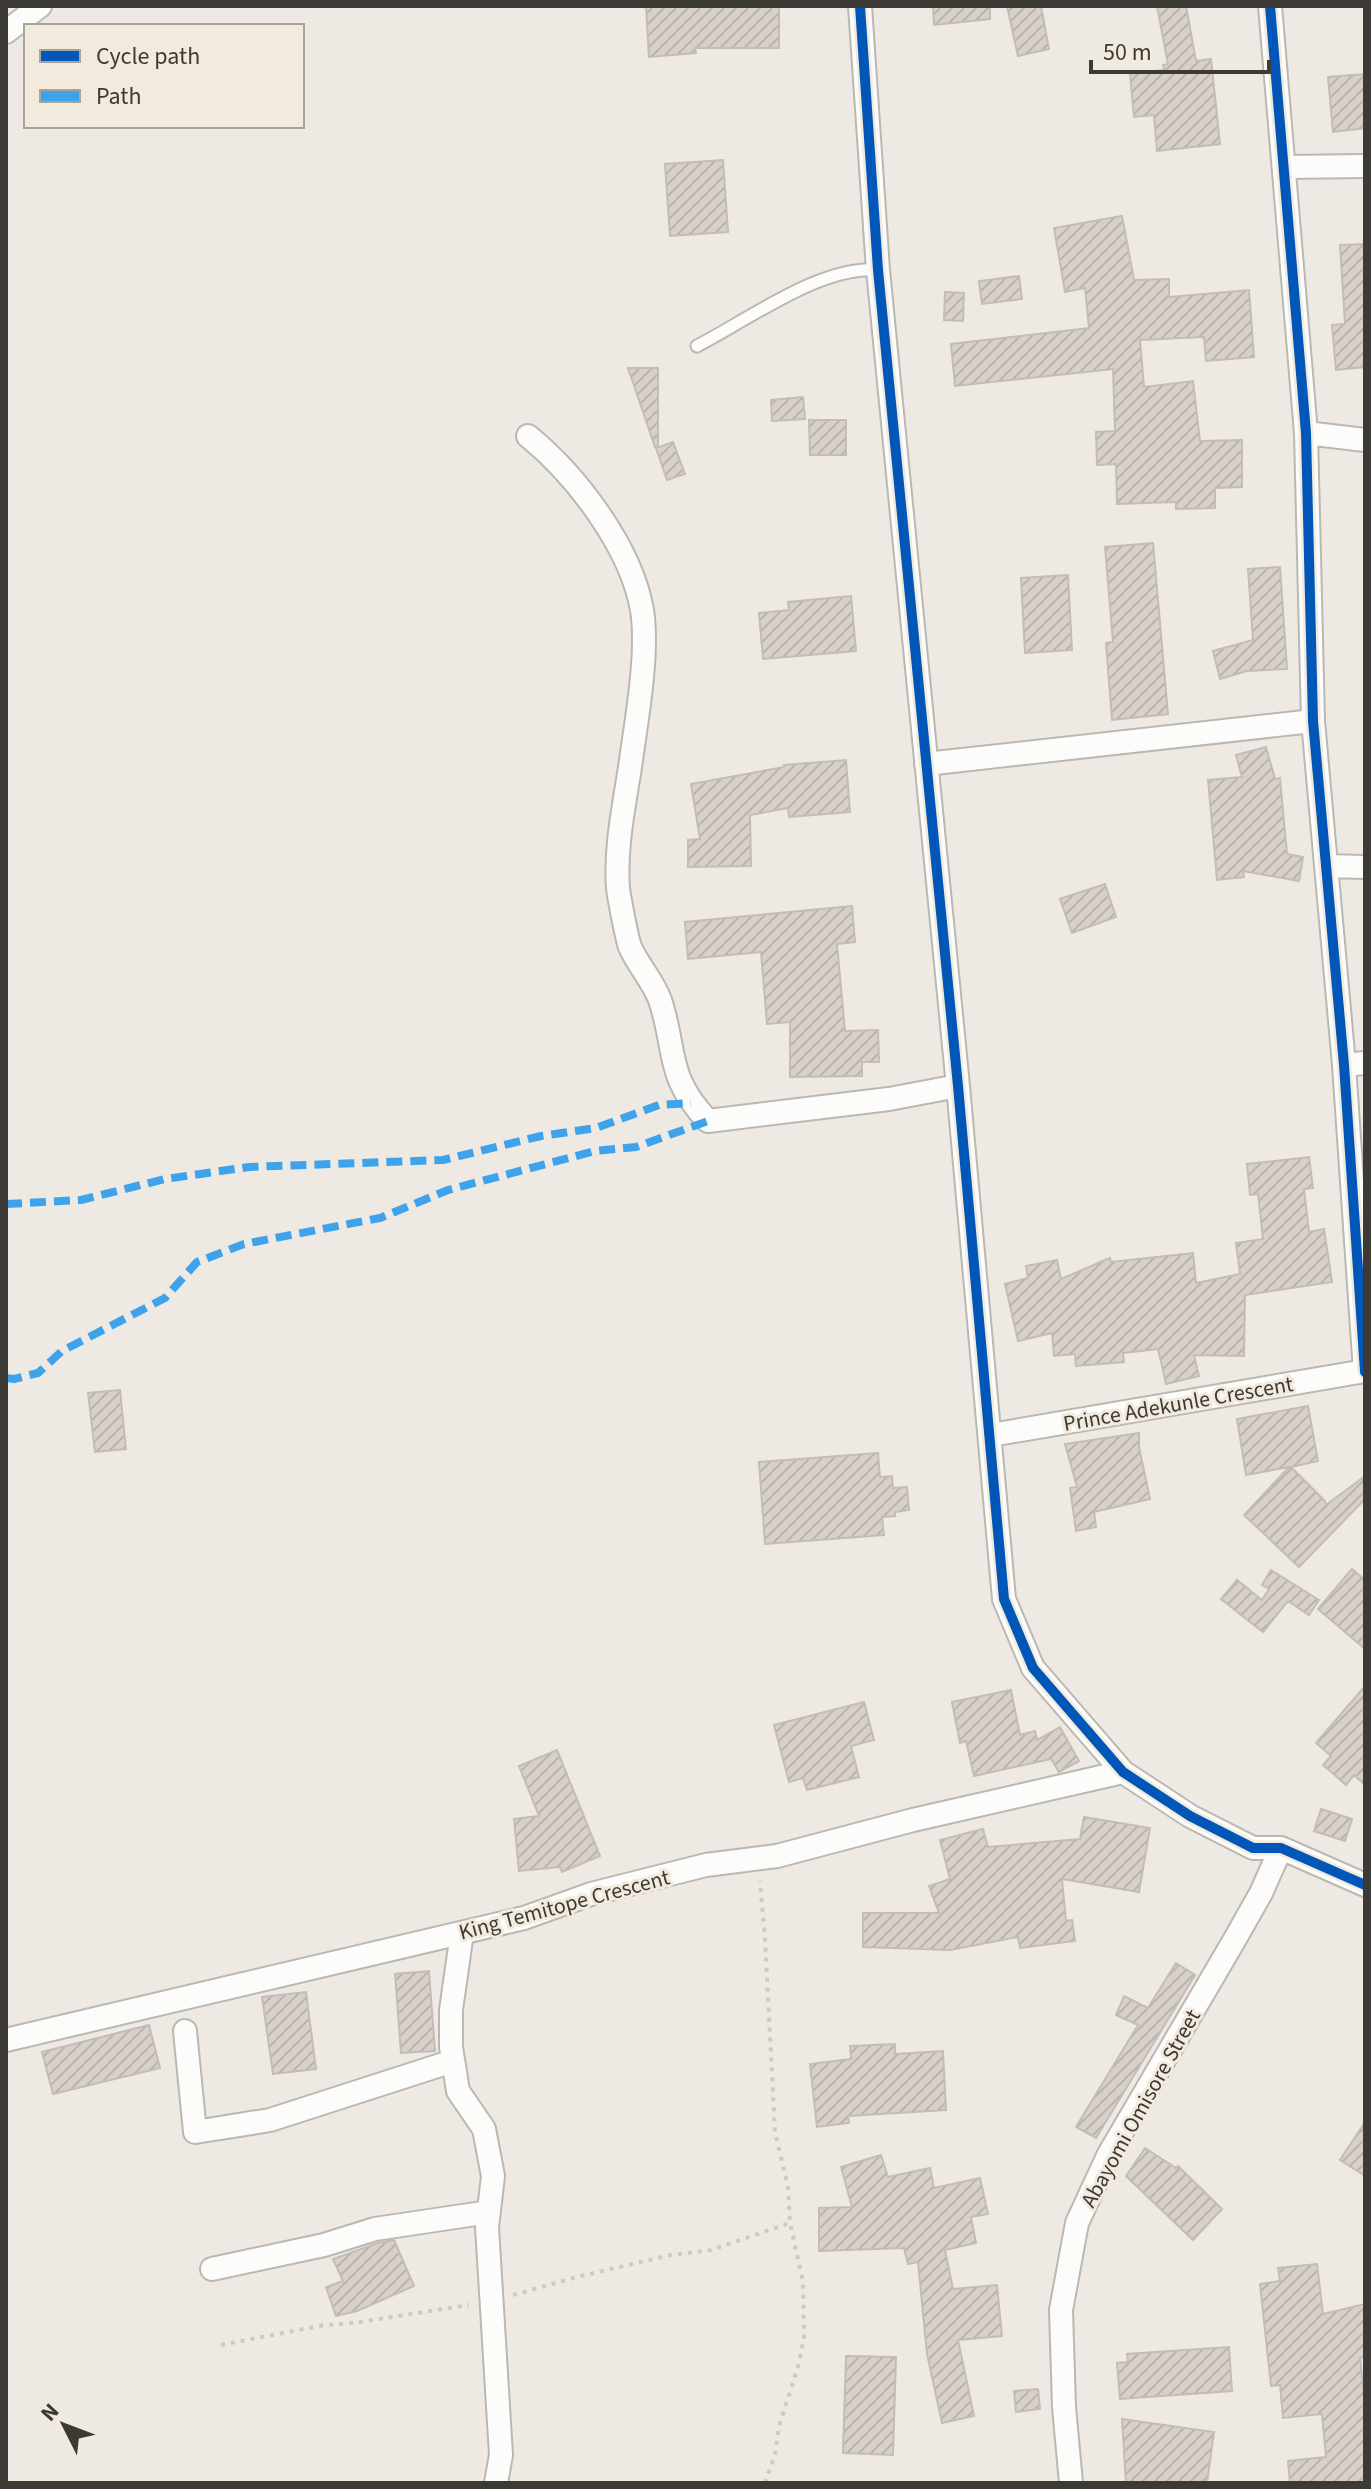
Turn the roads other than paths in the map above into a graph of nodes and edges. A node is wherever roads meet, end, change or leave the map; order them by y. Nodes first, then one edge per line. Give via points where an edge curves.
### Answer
1 (40, 6) edge
2 (860, 6) edge
3 (1270, 6) edge
4 (6, 32) edge
5 (1365, 166) edge
6 (1285, 167) junction
7 (878, 270) junction
8 (697, 346) dead end
9 (1306, 433) junction
10 (528, 436) dead end
11 (1365, 440) edge
12 (1313, 721) junction
13 (926, 764) junction
14 (1327, 866) junction
15 (1365, 867) edge
16 (1355, 1064) edge
17 (958, 1086) junction
18 (1365, 1371) edge
19 (991, 1435) junction
20 (1123, 1772) junction
21 (1281, 1848) junction
22 (1365, 1885) edge
23 (462, 1933) junction
24 (185, 2031) dead end
25 (6, 2040) edge
26 (453, 2061) junction
27 (489, 2212) junction
28 (212, 2269) dead end
29 (496, 2483) edge
30 (1071, 2483) edge

1 - 4 street
2 - 7 street
3 - 6 street
5 - 6 street
6 - 9 street
7 - 8 lane via 860,268 832,276
7 - 13 street
9 - 11 street
9 - 12 street
10 - 17 street via 574,482 610,533 633,576 642,612 642,674 619,839 618,889 629,944 659,998 674,1070 691,1103 708,1121
12 - 13 street
12 - 14 street
13 - 17 street
14 - 15 street
14 - 16 street
16 - 18 street
17 - 19 street
18 - 19 street, Prince Adekunle Crescent
19 - 20 street via 1004,1599 1033,1668
20 - 21 street via 1190,1816 1253,1848
20 - 23 street, King Temitope Crescent via 757,1859 706,1865
21 - 22 street
21 - 30 street, Abayomi Omisore Street via 1261,1893 1109,2154 1077,2223 1061,2310
23 - 25 street, King Temitope Crescent
23 - 26 street via 451,2010
24 - 26 street via 195,2132 270,2120
26 - 27 street via 458,2091 484,2129 493,2176
27 - 28 street via 375,2229
27 - 29 street via 501,2455

